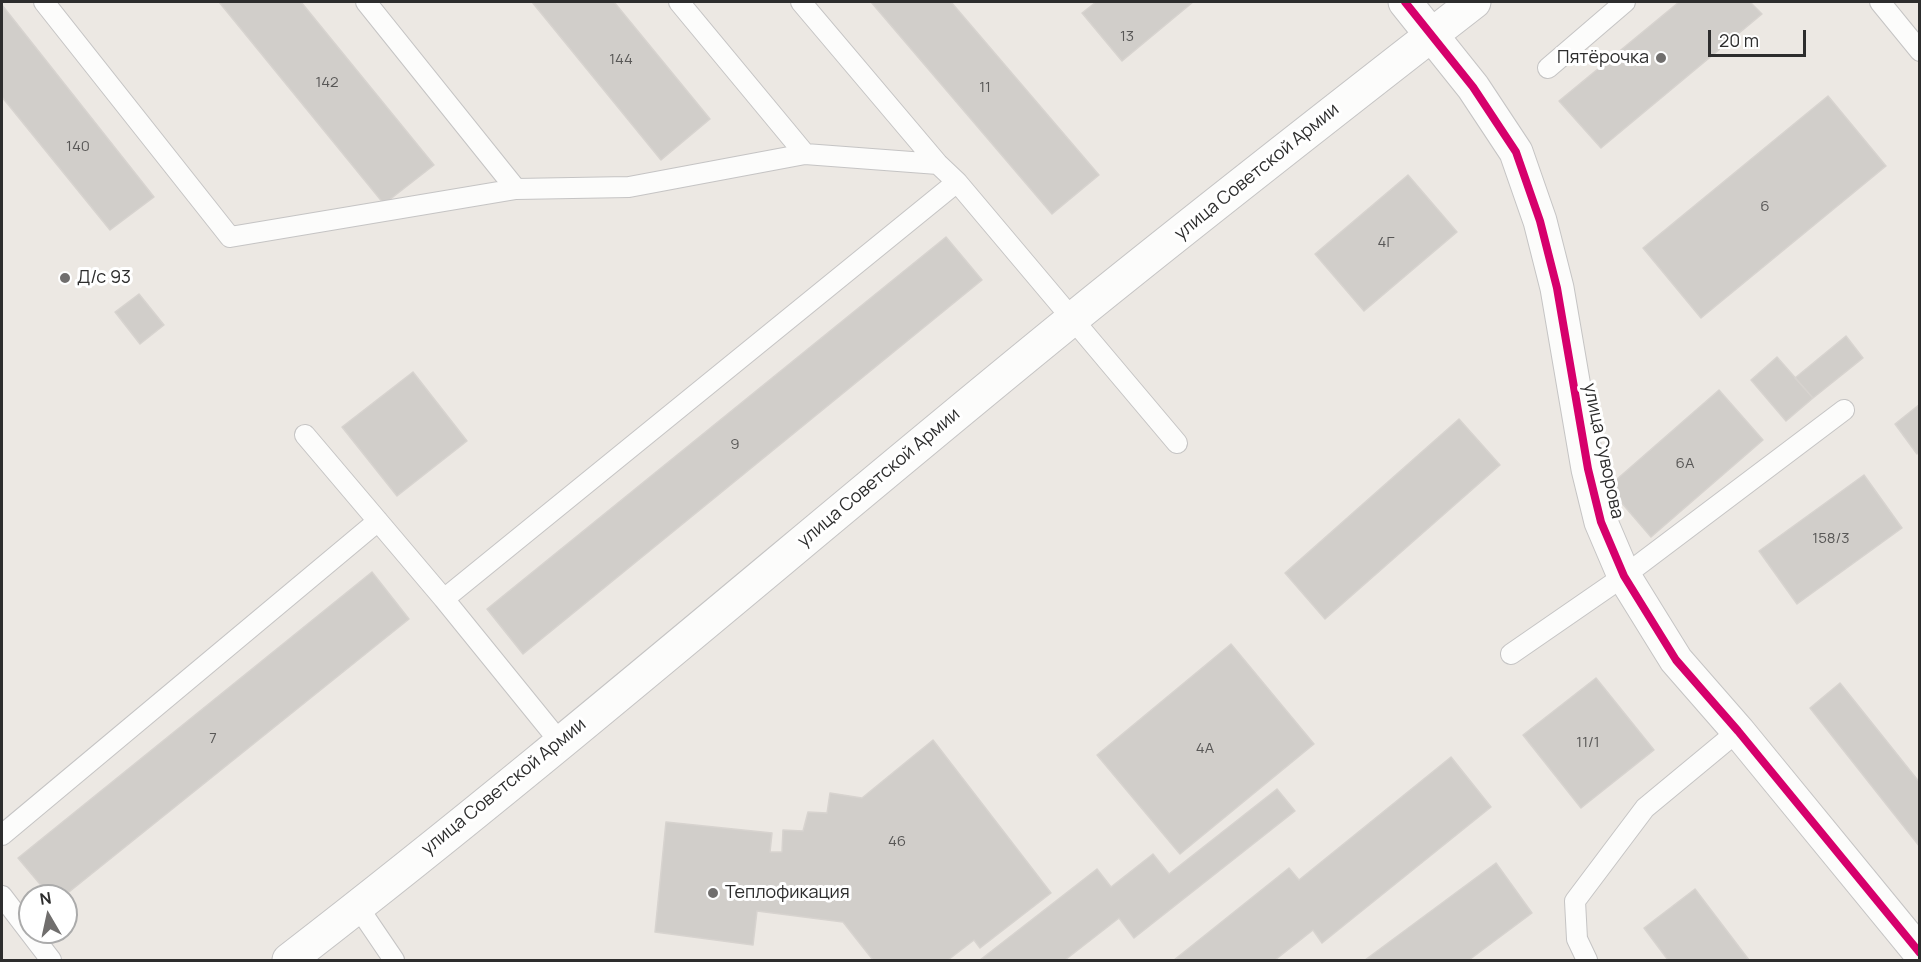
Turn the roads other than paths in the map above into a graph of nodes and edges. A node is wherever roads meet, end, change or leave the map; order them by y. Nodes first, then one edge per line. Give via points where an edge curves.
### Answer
1 (44, 2) edge
2 (366, 2) edge
3 (679, 2) edge
4 (801, 2) edge
5 (1405, 2) edge
6 (1474, 2) edge
7 (1626, 2) edge
8 (1880, 2) edge
9 (1431, 35) junction
10 (1920, 51) edge
11 (1548, 68) dead end
12 (805, 154) junction
13 (938, 164) junction
14 (957, 182) junction
15 (516, 189) junction
16 (1073, 318) junction
17 (1844, 410) dead end
18 (305, 435) dead end
19 (1177, 443) dead end
20 (378, 521) junction
21 (1624, 576) junction
22 (444, 599) junction
23 (1511, 654) dead end
24 (1738, 731) junction
25 (560, 742) junction
26 (2, 835) edge
27 (2, 896) edge
28 (358, 907) junction
29 (1920, 953) edge
30 (51, 960) edge
31 (290, 960) edge
32 (394, 960) edge
33 (1587, 960) edge

1 - 15 lane via 230,237
2 - 15 lane
3 - 12 lane
4 - 13 lane
5 - 9 main road, улица Суворова
6 - 9 main road, улица Советской Армии
7 - 11 lane
8 - 10 lane
9 - 16 main road, улица Советской Армии
9 - 21 main road, улица Суворова via 1473,87 1516,152 1540,221 1557,288 1591,480 1602,522
12 - 13 lane
12 - 15 lane via 629,187
13 - 14 lane
14 - 16 lane
14 - 22 lane
16 - 19 lane
16 - 25 main road, улица Советской Армии
17 - 21 lane
18 - 20 lane
20 - 22 lane
20 - 26 lane
21 - 23 lane
21 - 24 main road, улица Суворова via 1677,660
22 - 25 lane
24 - 29 main road, улица Суворова
24 - 33 lane via 1645,808 1575,901 1576,939
25 - 28 main road, улица Советской Армии
27 - 30 lane
28 - 31 main road, улица Советской Армии
28 - 32 lane

